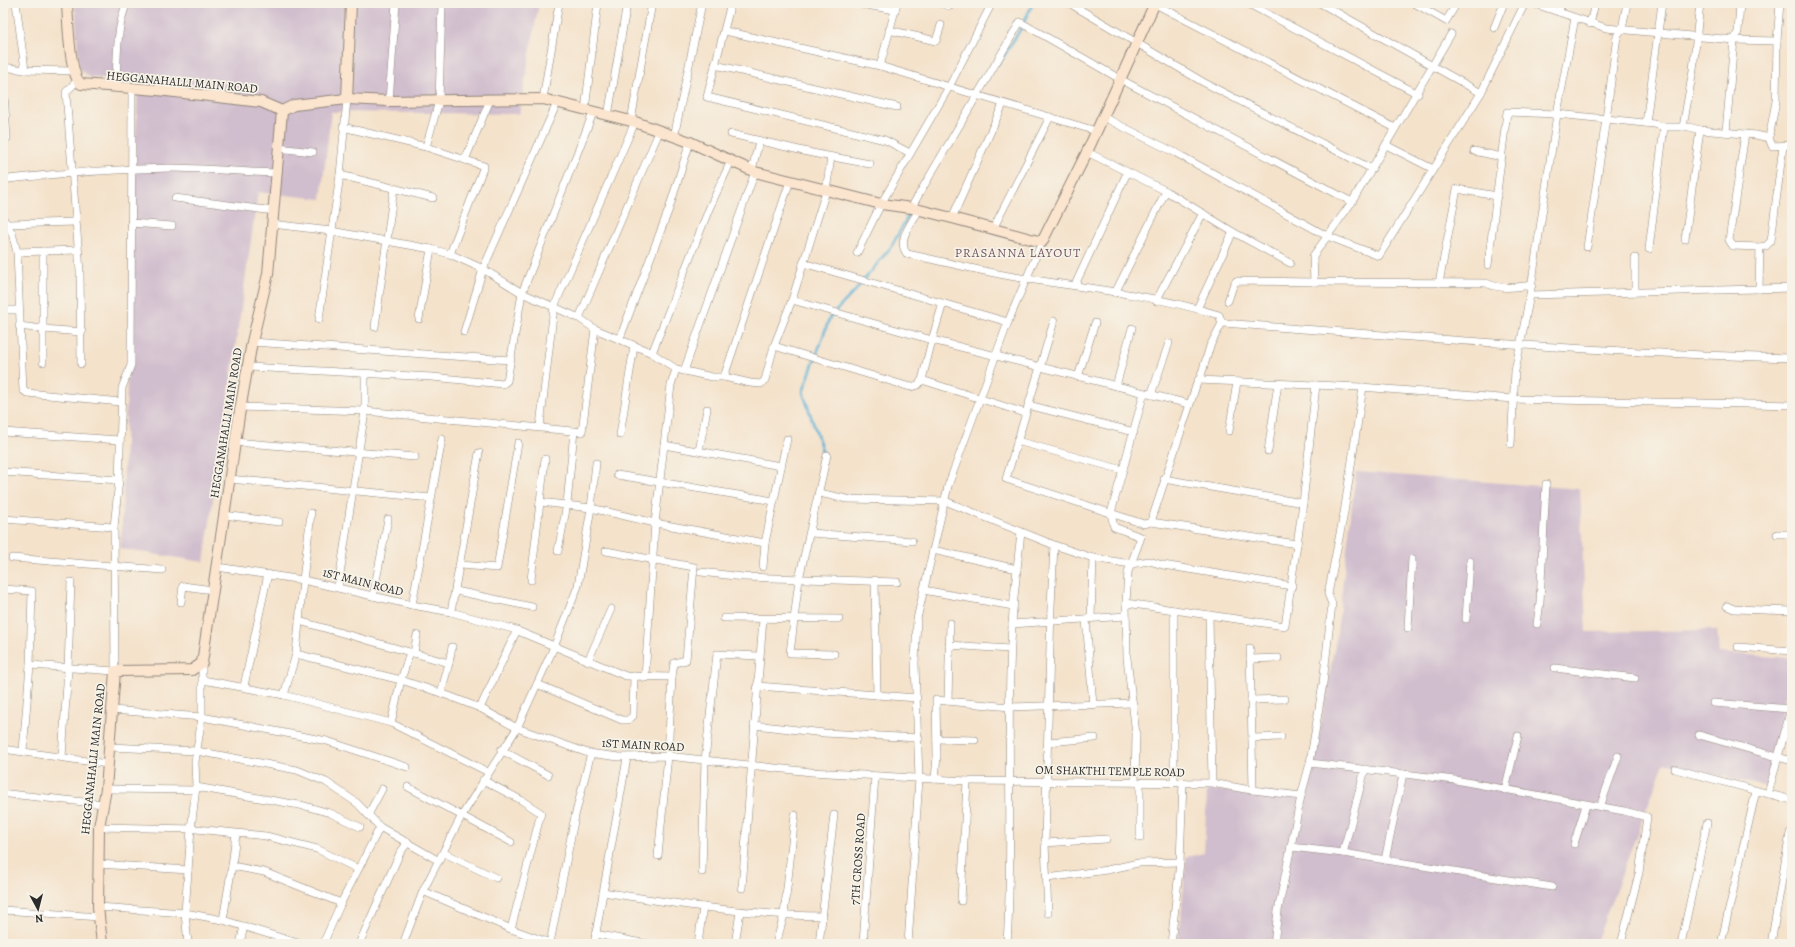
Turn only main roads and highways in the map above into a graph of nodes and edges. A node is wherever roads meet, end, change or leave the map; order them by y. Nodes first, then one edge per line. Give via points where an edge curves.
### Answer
1 (67, 3) edge
2 (351, 3) edge
3 (1154, 3) edge
4 (347, 99) junction
5 (282, 111) junction
6 (102, 944) edge

1 - 5 main road, HEGGANAHALLI MAIN ROAD via 73,70 77,81 84,85 261,102
2 - 4 main road
3 - 4 main road via 1103,118 1042,242 915,209 826,191 753,171 690,142 633,122 543,99 389,102
4 - 5 main road via 294,105
5 - 6 main road, HEGGANAHALLI MAIN ROAD via 268,274 240,407 202,663 192,670 115,671 106,789 99,827 98,912

